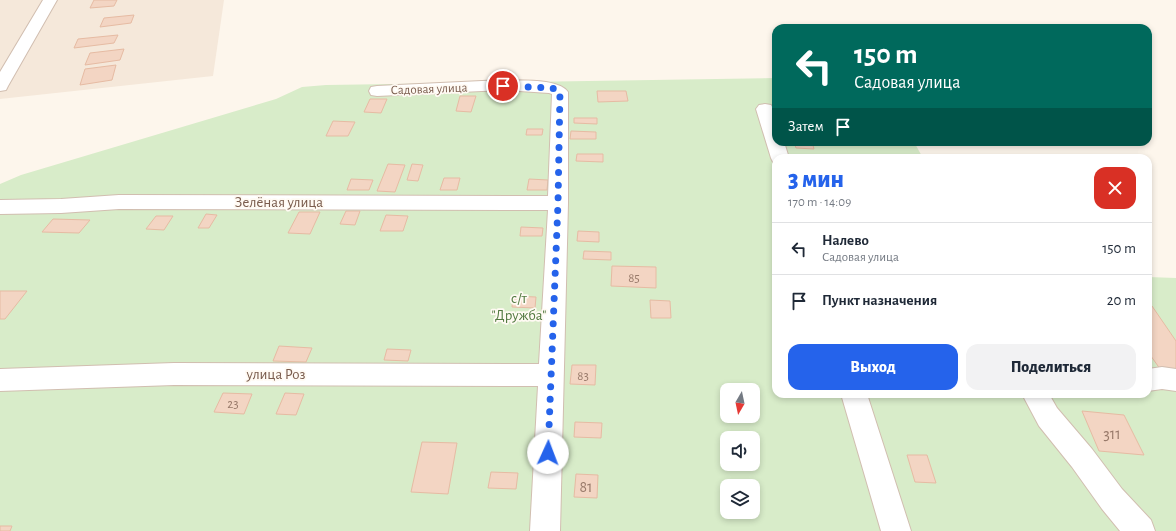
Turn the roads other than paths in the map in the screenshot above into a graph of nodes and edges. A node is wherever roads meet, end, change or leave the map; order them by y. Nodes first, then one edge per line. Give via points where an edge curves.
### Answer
1 (50, 0) edge
2 (0, 86) edge
3 (377, 91) dead end
4 (765, 109) dead end
5 (772, 132) edge
6 (558, 203) junction
7 (0, 207) edge
8 (552, 375) junction
9 (1152, 379) edge
10 (0, 380) edge
11 (1176, 380) edge
12 (855, 398) edge
13 (1037, 398) edge
14 (545, 531) edge
15 (896, 531) edge
16 (1140, 531) edge

1 - 2 street
3 - 6 street, Садовая улица via 503,86 552,88 560,92
4 - 5 street
6 - 7 street, Зелёная улица via 120,202
6 - 8 street
8 - 10 street, улица Роз via 174,374
8 - 14 street
9 - 11 street
12 - 15 street
13 - 16 street via 1048,417

